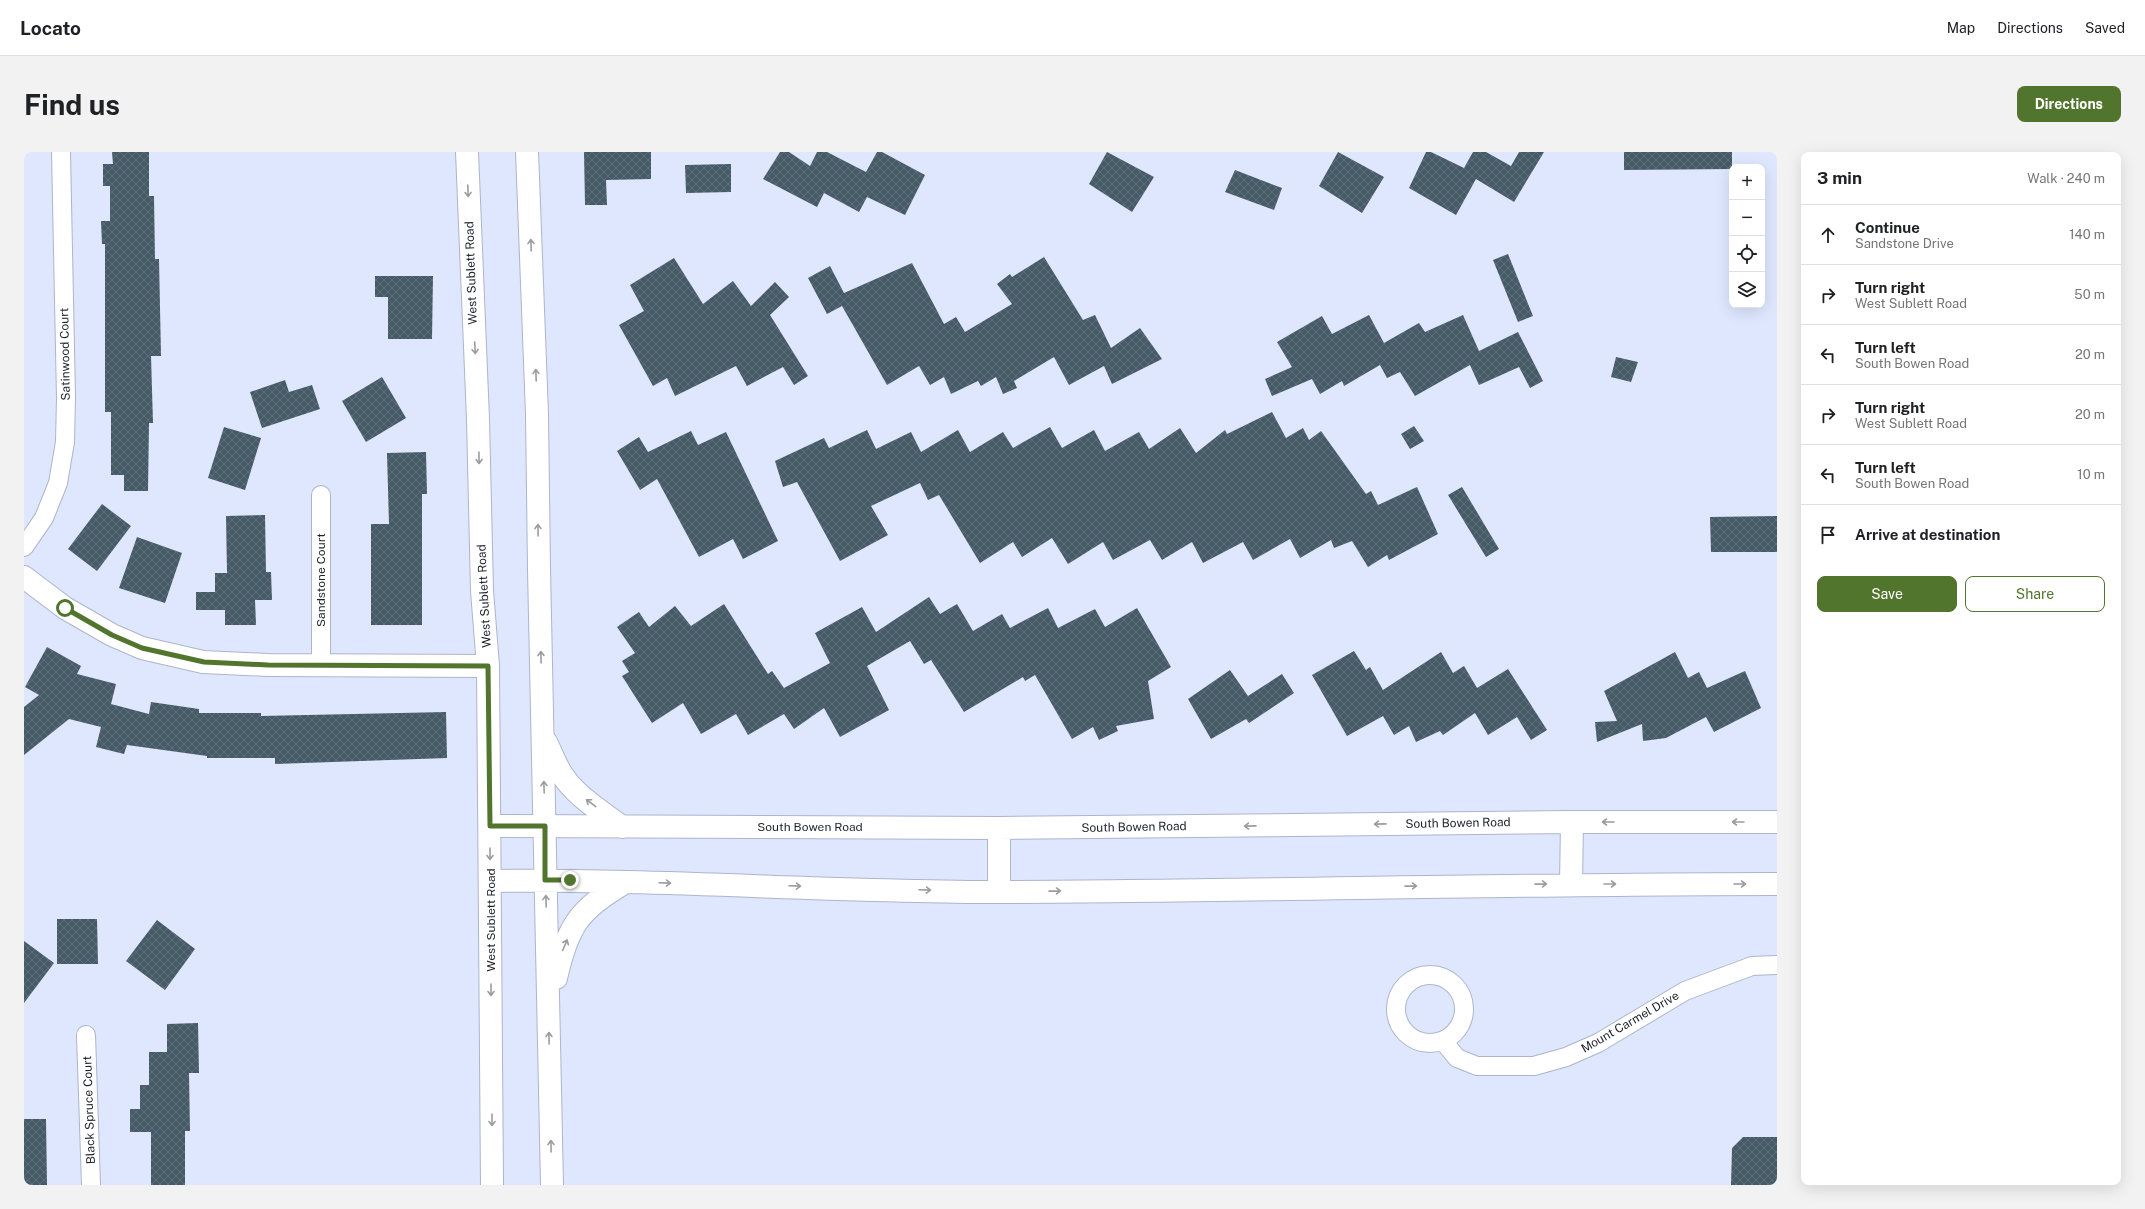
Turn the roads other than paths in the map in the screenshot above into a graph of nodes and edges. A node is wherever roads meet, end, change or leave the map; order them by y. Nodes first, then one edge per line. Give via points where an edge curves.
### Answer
1 (60, 152) edge
2 (467, 152) edge
3 (527, 152) edge
4 (321, 495) dead end
5 (24, 547) edge
6 (24, 577) edge
7 (321, 666) junction
8 (488, 666) junction
9 (543, 736) junction
10 (1572, 822) junction
11 (1777, 822) edge
12 (490, 826) junction
13 (545, 826) junction
14 (622, 827) junction
15 (999, 828) junction
16 (545, 880) junction
17 (491, 881) junction
18 (626, 882) junction
19 (1571, 884) junction
20 (1777, 884) edge
21 (999, 892) junction
22 (1777, 965) edge
23 (549, 1010) junction
24 (86, 1034) dead end
25 (1443, 1041) dead end
26 (91, 1185) edge
27 (492, 1185) edge
28 (552, 1185) edge

1 - 5 street, Satinwood Court via 65,442 58,483 44,518
2 -> 8 main road, West Sublett Road via 482,591
9 -> 3 main road via 537,414
4 - 7 street, Sandstone Court
6 - 7 main road via 65,608 112,635 142,648 204,662
7 - 8 main road
8 - 12 main road, West Sublett Road
13 -> 9 main road
14 -> 9 main road via 582,796 561,774
11 -> 10 main road, South Bowen Road
10 -> 15 main road, South Bowen Road
10 - 19 main road
12 - 13 main road, South Bowen Road
12 -> 17 main road, West Sublett Road
13 - 14 main road, South Bowen Road
13 - 16 main road
14 - 15 main road, South Bowen Road
15 - 21 main road
16 - 17 main road
16 - 18 main road
23 -> 16 main road
17 -> 27 main road, West Sublett Road
18 -> 21 main road
23 -> 18 main road via 563,946 580,916 602,896
19 -> 20 main road
21 -> 19 main road
22 - 25 street, Mount Carmel Drive via 1752,966 1685,991 1598,1043 1566,1057 1534,1066 1477,1066 1457,1058
28 -> 23 main road
24 - 26 street, Black Spruce Court

